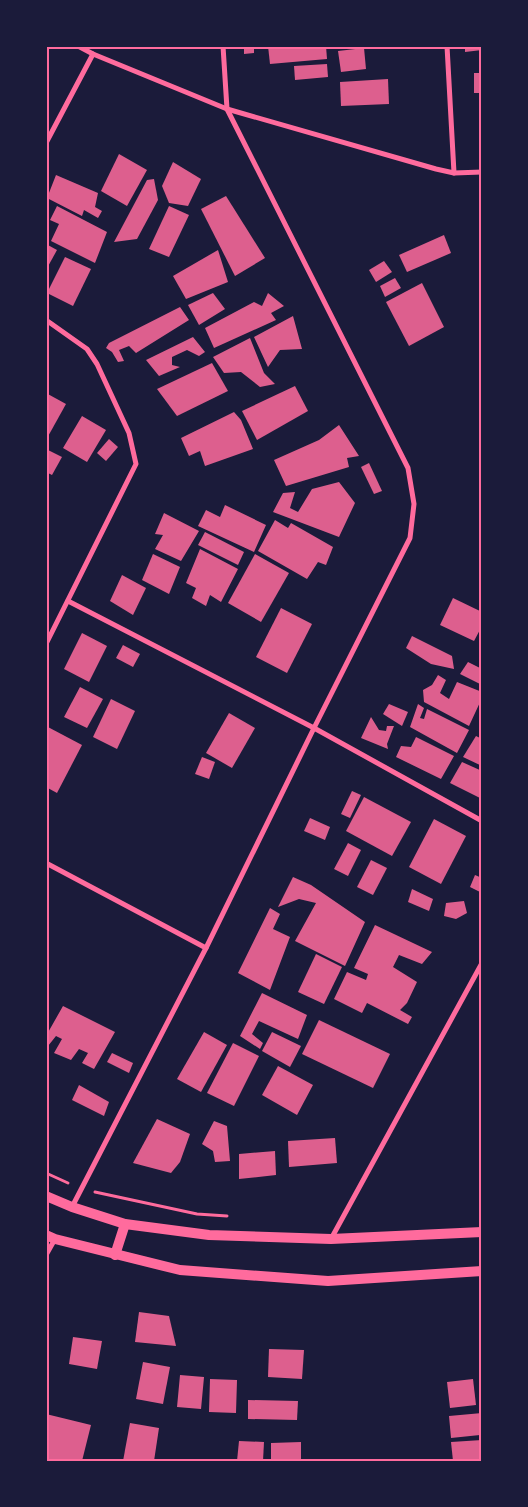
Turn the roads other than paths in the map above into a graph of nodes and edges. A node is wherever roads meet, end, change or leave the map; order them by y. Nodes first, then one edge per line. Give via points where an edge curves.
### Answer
1 (78, 46) edge
2 (223, 46) edge
3 (447, 46) edge
4 (93, 54) junction
5 (226, 109) junction
6 (46, 144) edge
7 (482, 172) edge
8 (454, 173) junction
9 (46, 320) edge
10 (68, 601) junction
11 (46, 644) edge
12 (314, 728) junction
13 (482, 821) edge
14 (46, 862) edge
15 (206, 948) junction
16 (482, 963) edge
17 (46, 1196) edge
18 (72, 1207) junction
19 (125, 1224) junction
20 (482, 1232) edge
21 (50, 1237) edge
22 (331, 1239) junction
23 (46, 1255) edge
24 (115, 1255) junction
25 (482, 1271) edge

1 - 4 street
2 - 5 street
3 - 8 street
4 - 5 street
4 - 6 street
5 - 8 street
5 - 12 street via 408,468 414,504 410,538
7 - 8 street
9 - 10 street via 87,349 97,364 129,433 136,464
10 - 11 street
10 - 12 street
12 - 13 street
12 - 15 street
14 - 15 street
15 - 18 street
16 - 22 street
17 - 18 main road
18 - 19 main road
19 - 22 main road via 209,1235
19 - 24 main road
20 - 22 main road
21 - 23 street
21 - 24 main road
24 - 25 main road via 180,1270 328,1281

